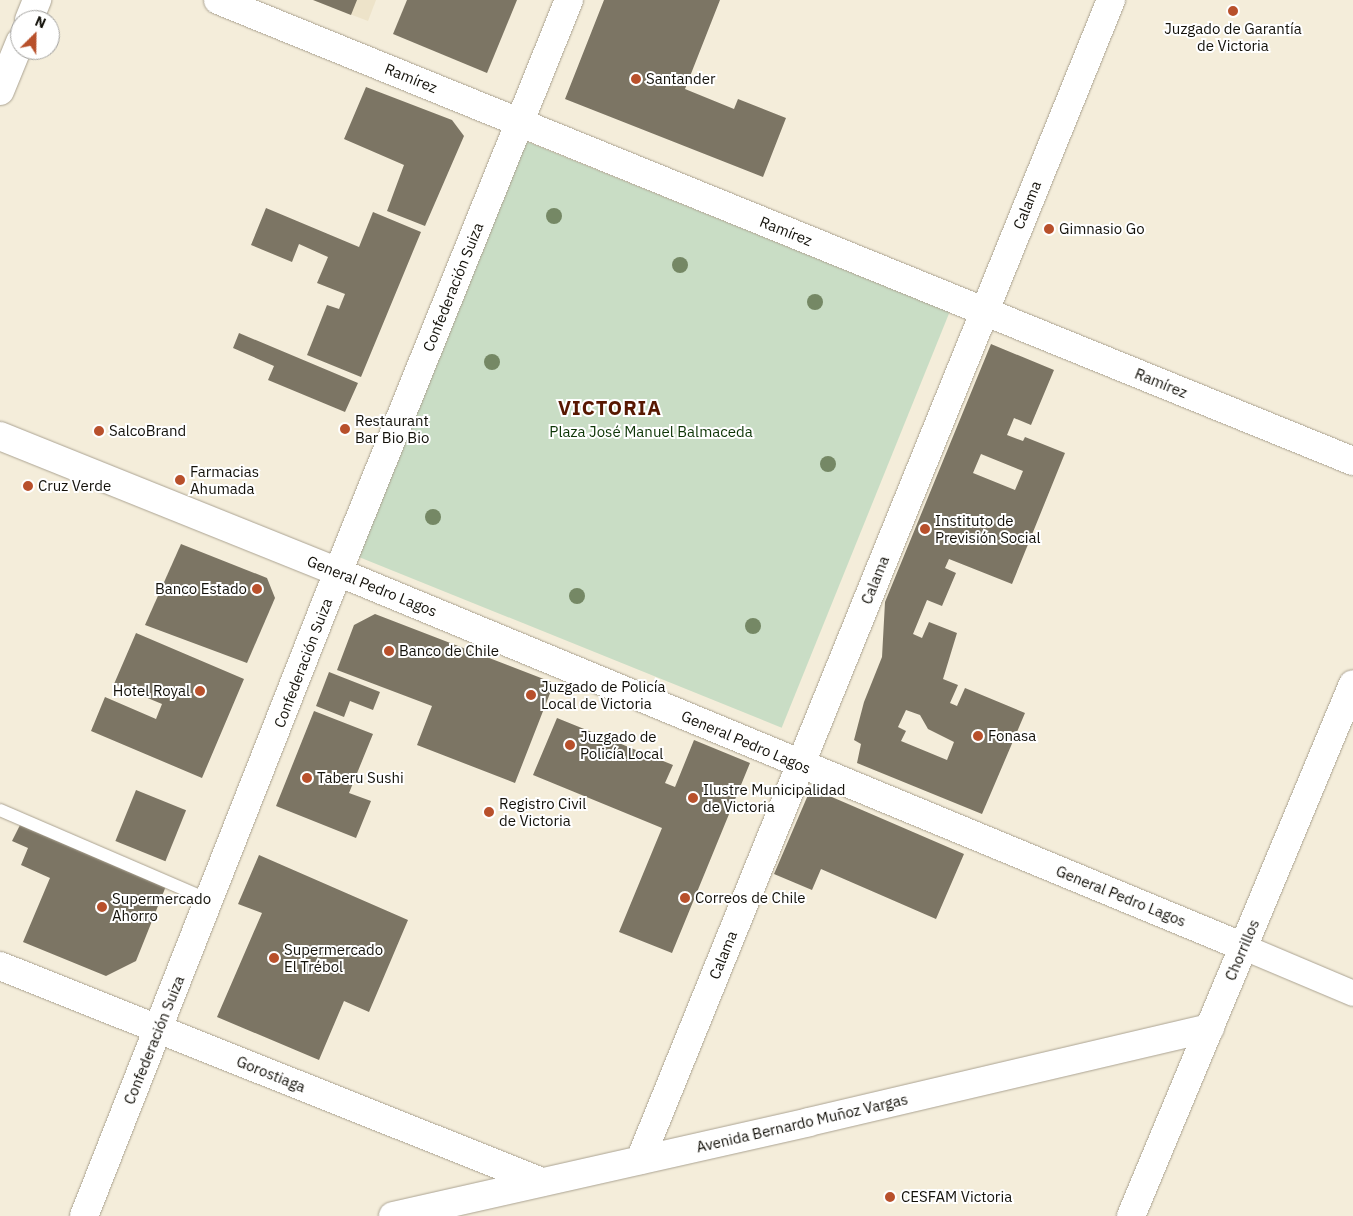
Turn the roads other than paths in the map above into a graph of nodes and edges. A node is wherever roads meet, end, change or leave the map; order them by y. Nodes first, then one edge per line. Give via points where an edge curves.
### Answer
1 (218, 0) edge
2 (569, 0) edge
3 (1111, 0) edge
4 (13, 60) edge
5 (0, 91) edge
6 (519, 121) junction
7 (984, 312) junction
8 (0, 436) edge
9 (1353, 461) edge
10 (338, 572) junction
11 (1353, 684) edge
12 (800, 764) junction
13 (0, 810) edge
14 (210, 900) junction
15 (1244, 947) junction
16 (0, 966) edge
17 (1353, 993) edge
18 (159, 1028) junction
19 (1210, 1028) junction
20 (640, 1160) junction
21 (542, 1182) junction
22 (84, 1216) edge
23 (393, 1216) edge
24 (1131, 1216) edge

1 - 6 street, Ramírez
2 - 6 street, Confederación Suiza
3 - 7 street, Calama
4 - 5 street
6 - 7 street, Ramírez
6 - 10 street, Confederación Suiza
7 - 9 street, Ramírez
7 - 12 street, Calama
8 - 10 street, General Pedro Lagos
10 - 12 street, General Pedro Lagos
10 - 14 street, Confederación Suiza
11 - 15 street, Chorrillos
12 - 15 street, General Pedro Lagos
12 - 20 street, Calama
13 - 14 lane
14 - 18 street, Confederación Suiza
15 - 17 street, General Pedro Lagos
15 - 19 street, Chorrillos
16 - 18 street, Gorostiaga
18 - 21 street, Gorostiaga
18 - 22 street, Confederación Suiza
19 - 20 street, Avenida Bernardo Muñoz Vargas
19 - 24 street, Chorrillos
20 - 21 street, Avenida Bernardo Muñoz Vargas
21 - 23 street, Avenida Bernardo Muñoz Vargas

